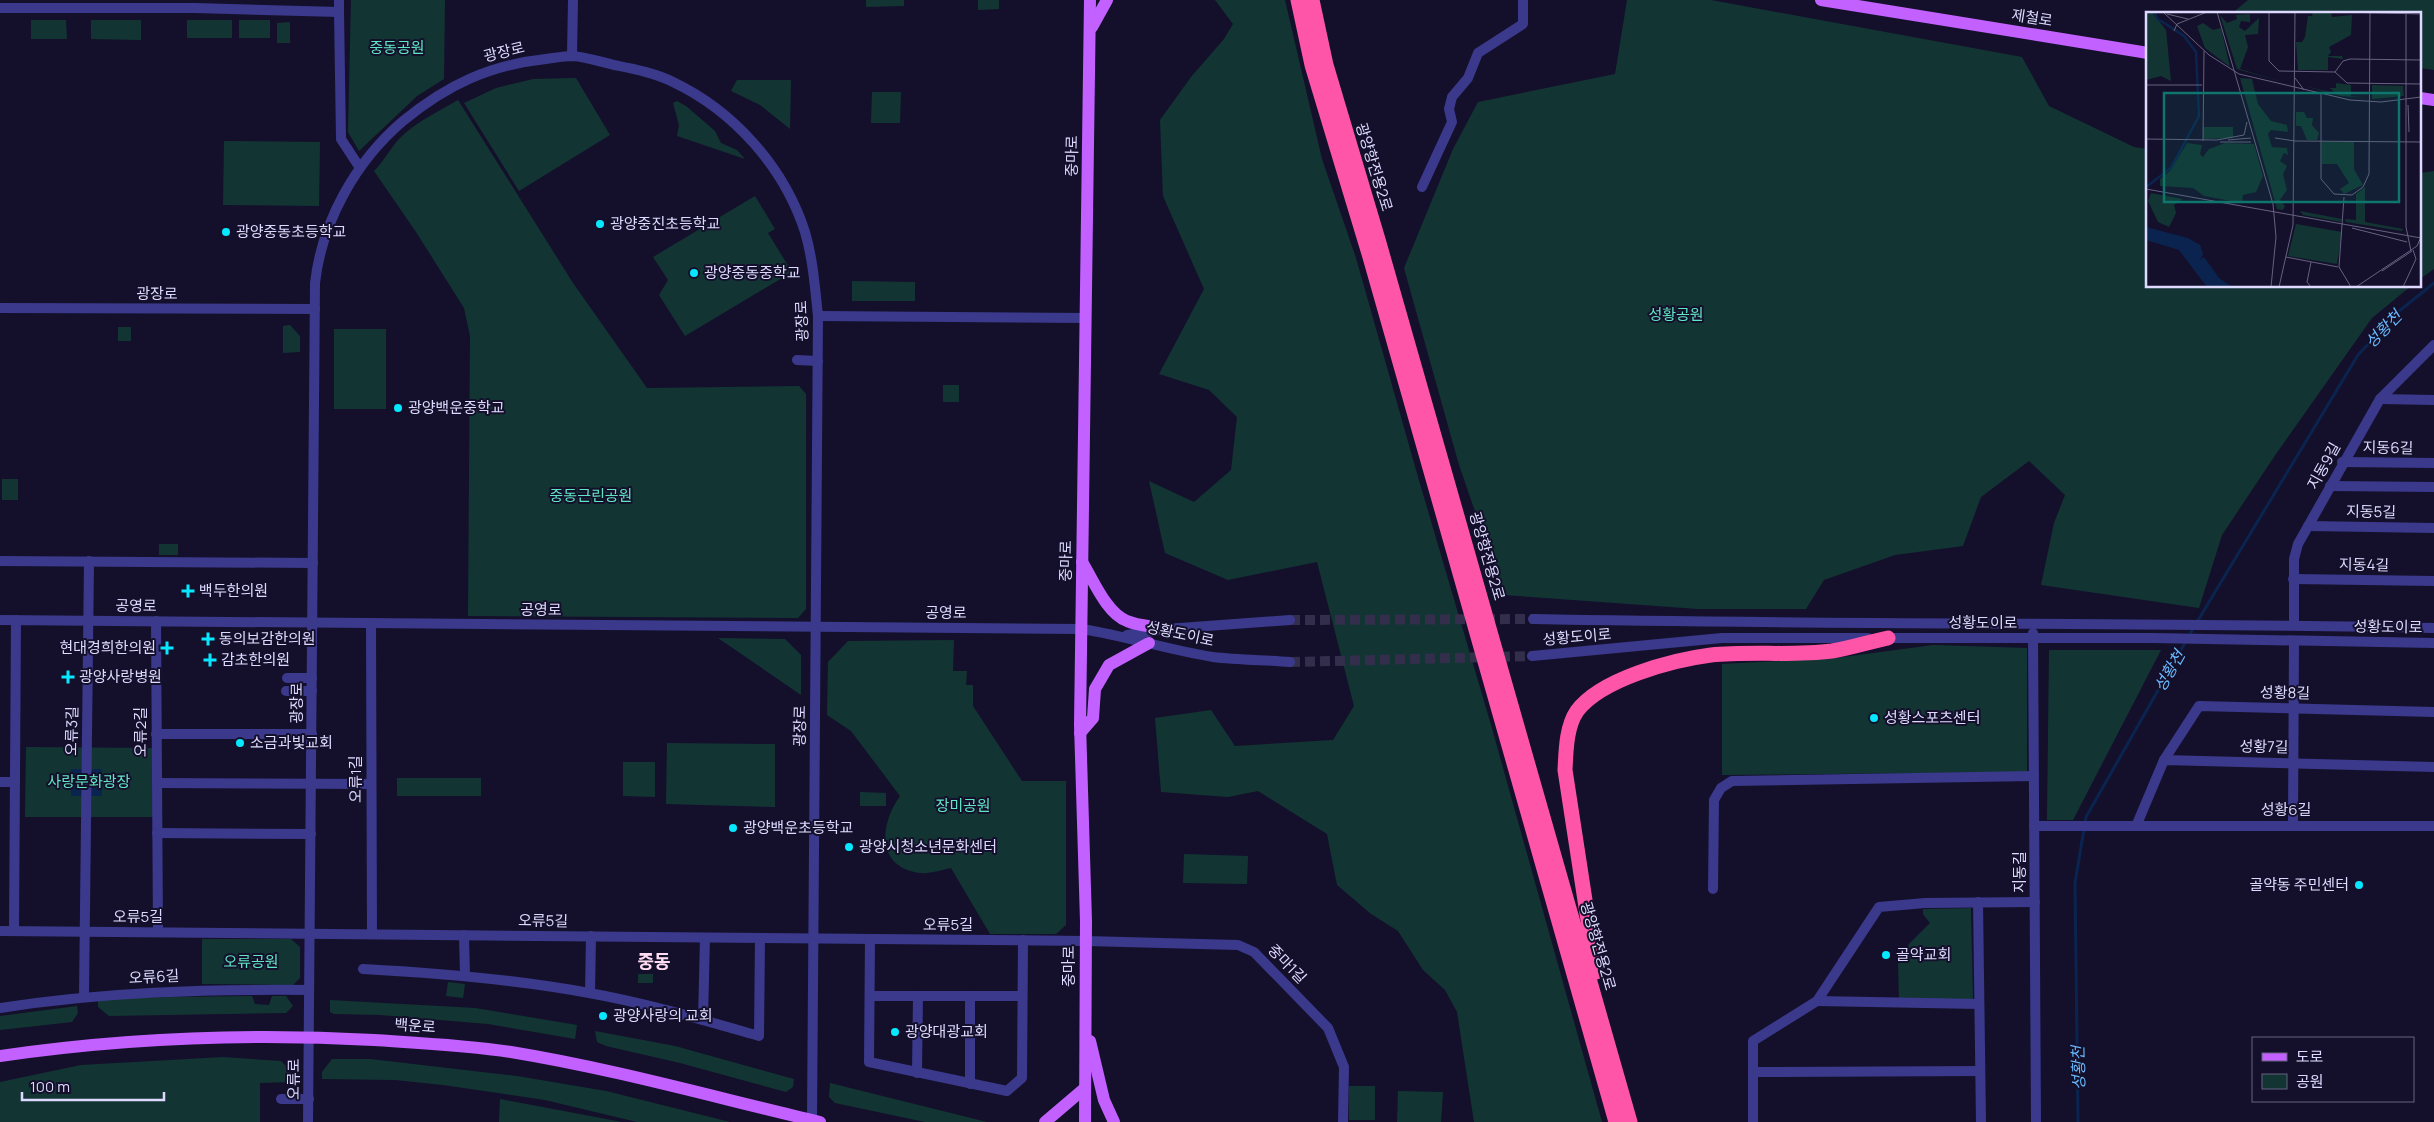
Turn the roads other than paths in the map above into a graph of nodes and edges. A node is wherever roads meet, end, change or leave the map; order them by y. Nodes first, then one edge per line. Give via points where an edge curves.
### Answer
1 (339, 0) edge
2 (573, 0) edge
3 (1090, 0) edge
4 (1107, 0) edge
5 (1298, 0) edge
6 (1312, 0) edge
7 (1523, 0) edge
8 (1821, 0) edge
9 (91, 4) edge
10 (195, 4) edge
11 (1, 5) edge
12 (339, 12) junction
13 (1090, 29) junction
14 (2146, 53) edge
15 (572, 56) junction
16 (360, 168) junction
17 (1422, 188) dead end
18 (0, 308) edge
19 (315, 309) junction
20 (818, 316) junction
21 (1086, 318) junction
22 (2433, 347) edge
23 (797, 360) dead end
24 (818, 360) junction
25 (2380, 399) junction
26 (2434, 400) edge
27 (2342, 462) junction
28 (2434, 464) edge
29 (2330, 486) junction
30 (2434, 487) edge
31 (2308, 526) junction
32 (2434, 528) edge
33 (0, 561) edge
34 (89, 561) junction
35 (1082, 562) junction
36 (313, 563) junction
37 (2293, 579) junction
38 (2434, 581) edge
39 (1533, 619) tunnel mouth
40 (0, 620) edge
41 (16, 620) junction
42 (1290, 620) tunnel mouth
43 (88, 621) junction
44 (156, 622) junction
45 (312, 623) junction
46 (371, 623) junction
47 (2034, 623) junction
48 (2294, 625) junction
49 (816, 627) junction
50 (2434, 628) edge
51 (1082, 629) junction
52 (1166, 629) junction
53 (1124, 636) junction
54 (1888, 638) junction
55 (2032, 638) junction
56 (2294, 641) junction
57 (1149, 643) junction
58 (2434, 643) edge
59 (1532, 656) tunnel mouth
60 (1290, 662) tunnel mouth
61 (287, 678) dead end
62 (312, 678) junction
63 (312, 691) junction
64 (286, 692) dead end
65 (2294, 708) junction
66 (2434, 712) edge
67 (1080, 733) junction
68 (156, 734) junction
69 (312, 734) junction
70 (2164, 760) junction
71 (2293, 763) junction
72 (2434, 767) edge
73 (2034, 776) junction
74 (0, 782) edge
75 (15, 782) junction
76 (157, 783) junction
77 (311, 784) junction
78 (372, 784) junction
79 (2132, 825) junction
80 (2293, 825) junction
81 (2034, 826) junction
82 (2434, 826) edge
83 (157, 832) junction
84 (311, 834) junction
85 (1713, 889) dead end
86 (1978, 902) junction
87 (2035, 902) junction
88 (0, 931) edge
89 (14, 931) junction
90 (85, 932) junction
91 (158, 932) junction
92 (310, 933) junction
93 (372, 934) junction
94 (464, 935) junction
95 (591, 936) junction
96 (705, 938) junction
97 (760, 938) junction
98 (813, 939) junction
99 (870, 939) junction
100 (1023, 940) junction
101 (1086, 941) junction
102 (363, 969) dead end
103 (465, 975) junction
104 (309, 990) junction
105 (590, 993) junction
106 (84, 996) junction
107 (870, 996) junction
108 (918, 996) junction
109 (970, 996) junction
110 (1022, 996) junction
111 (1817, 1001) junction
112 (1979, 1004) junction
113 (0, 1008) edge
114 (703, 1020) junction
115 (1086, 1023) junction
116 (1605, 1035) junction
117 (309, 1036) junction
118 (0, 1056) edge
119 (1980, 1070) junction
120 (1753, 1072) junction
121 (917, 1073) junction
122 (970, 1084) junction
123 (1085, 1088) junction
124 (281, 1099) dead end
125 (308, 1099) junction
126 (816, 1121) edge
127 (308, 1122) edge
128 (1045, 1122) edge
129 (1085, 1122) edge
130 (1114, 1122) edge
131 (1343, 1122) edge
132 (1616, 1122) edge
133 (1630, 1122) edge
134 (1753, 1122) edge
135 (1981, 1122) edge
136 (2036, 1122) edge

1 - 12 street
2 - 15 street
3 - 13 main road, 중마로
4 - 13 main road
5 - 132 highway, 광양항전용2로 via 1314,75 1370,256
6 - 116 highway, 광양항전용2로 via 1326,65
7 - 17 street via 1523,24 1478,54 1468,78 1452,98 1449,109 1452,122
8 - 14 main road, 제철로
9 - 10 street
9 - 11 street
10 - 12 street
12 - 16 street via 341,139
13 - 21 main road, 중마로
15 - 16 street, 광장로 via 519,63 487,71 454,85 428,100 392,130
15 - 20 street, 광장로 via 644,71 673,82 730,118 751,139 786,190 805,232
16 - 19 street, 광장로 via 334,215 320,253
18 - 19 street, 광장로
19 - 36 street, 광장로
20 - 21 street
20 - 24 street, 광장로
21 - 35 main road, 중마로
22 - 25 street, 지동9길
23 - 24 street
24 - 49 street, 광장로
25 - 26 street
25 - 27 street, 지동9길
27 - 28 street, 지동6길
27 - 29 street, 지동9길
29 - 30 street
29 - 31 street, 지동9길
31 - 32 street, 지동5길
31 - 37 street, 지동9길 via 2298,544
33 - 34 street
34 - 36 street
34 - 43 street, 오류3길
35 - 51 main road, 중마로
35 - 52 main road via 1097,593 1125,621
36 - 45 street, 광장로
37 - 38 street, 지동4길
37 - 48 street, 지동9길
39 - 47 street, 성황도이로
40 - 41 street, 공영로
41 - 43 street, 공영로
41 - 75 street
42 - 52 street, 성황도이로
43 - 44 street, 공영로
43 - 90 street, 오류3길
44 - 45 street, 공영로
44 - 68 street, 오류2길
45 - 46 street, 공영로
45 - 62 street, 광장로
46 - 49 street, 공영로
46 - 78 street, 오류1길
47 - 48 street, 성황도이로
47 - 55 street, 지동길
48 - 50 street, 성황도이로
49 - 51 street, 공영로
49 - 98 street, 광장로
51 - 53 street, 성황도이로
51 - 67 main road, 중마로
52 - 53 street, 성황도이로
53 - 57 street, 성황도이로
54 - 55 street, 성황도이로
54 - 59 street, 성황도이로 via 1722,638
54 - 116 highway via 1832,651 1710,655 1680,662 1633,674 1604,687 1577,712 1567,740 1565,770
55 - 56 street, 성황도이로
55 - 73 street, 지동길
56 - 58 street, 성황도이로
56 - 65 street
57 - 60 street, 성황도이로 via 1214,657
57 - 67 main road via 1109,665 1096,689 1093,718
61 - 62 street
62 - 63 street, 광장로
63 - 64 street
63 - 69 street, 광장로
65 - 66 street, 성황8길
65 - 70 street, 성황8길 via 2198,706
65 - 71 street
67 - 101 main road, 중마로
68 - 69 street
68 - 76 street, 오류2길
69 - 77 street, 광장로
70 - 71 street, 성황7길
70 - 79 street
71 - 72 street, 성황7길
71 - 80 street
73 - 81 street, 지동길
73 - 85 street via 1732,781 1721,788 1714,800
74 - 75 street
75 - 89 street
76 - 77 street
76 - 83 street, 오류2길
77 - 78 street
77 - 84 street, 광장로
78 - 93 street, 오류1길
79 - 80 street, 성황6길
79 - 81 street, 성황6길
80 - 82 street, 성황6길
81 - 87 street, 지동길
83 - 84 street
83 - 91 street, 오류2길
84 - 92 street, 광장로
86 - 87 street
86 - 111 street via 1878,907
86 - 112 street
87 - 136 street, 지동길
88 - 89 street, 오류5길
89 - 90 street, 오류5길
90 - 91 street, 오류5길
90 - 106 street, 오류3길
91 - 92 street, 오류5길
92 - 93 street, 오류5길
92 - 104 street, 광장로
93 - 94 street, 오류5길
94 - 95 street, 오류5길
94 - 103 street
95 - 96 street, 오류5길
95 - 105 street
96 - 97 street, 오류5길
96 - 114 street
97 - 98 street, 오류5길
97 - 114 street via 759,1036
98 - 99 street, 오류5길
98 - 126 street, 광장로
99 - 100 street, 오류5길
99 - 107 street
100 - 101 street, 오류5길
100 - 110 street
101 - 115 main road, 중마로
101 - 131 street, 중마1길 via 1238,945 1254,952 1328,1028 1344,1067
102 - 103 street
103 - 105 street
104 - 106 street, 오류6길 via 222,989
104 - 117 street, 광장로
105 - 114 street
106 - 113 street, 오류6길
107 - 108 street
107 - 121 street via 869,1062
108 - 109 street
108 - 121 street
109 - 110 street
109 - 122 street
110 - 122 street via 1022,1078 1007,1091
111 - 112 street
111 - 120 street via 1753,1041
112 - 119 street
115 - 123 main road, 중마로
115 - 130 main road via 1104,1100
116 - 133 highway, 광양항전용2로
117 - 118 main road, 백운로 via 191,1037
117 - 125 street, 오류로
117 - 126 main road, 백운로 via 510,1052
119 - 120 street
119 - 135 street
120 - 134 street
121 - 122 street
123 - 128 main road
123 - 129 main road, 중마로
124 - 125 street
125 - 127 street, 오류로

